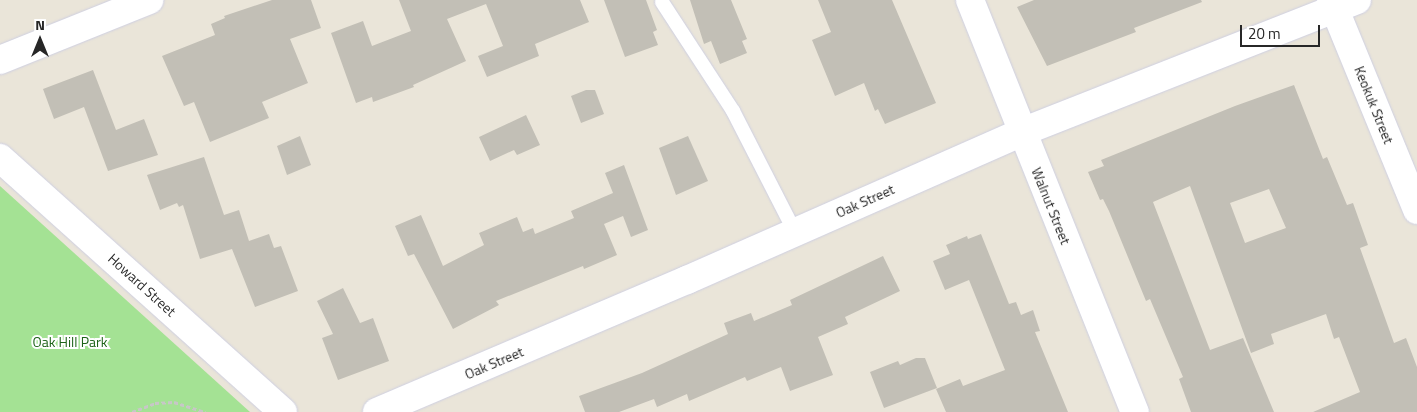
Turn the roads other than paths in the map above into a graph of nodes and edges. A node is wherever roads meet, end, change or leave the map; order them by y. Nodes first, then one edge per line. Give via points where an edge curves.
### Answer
1 (149, 0) edge
2 (970, 0) edge
3 (662, 2) dead end
4 (1341, 3) edge
5 (0, 60) edge
6 (1022, 132) junction
7 (0, 158) edge
8 (1417, 210) edge
9 (795, 232) junction
10 (283, 412) edge
11 (377, 412) edge
12 (1134, 412) edge

1 - 5 street
2 - 6 street, Walnut Street
3 - 9 lane via 733,111
4 - 6 street, Oak Street
4 - 8 street, Keokuk Street
6 - 9 street, Oak Street
6 - 12 street, Walnut Street
7 - 10 street, Howard Street
9 - 11 street, Oak Street

